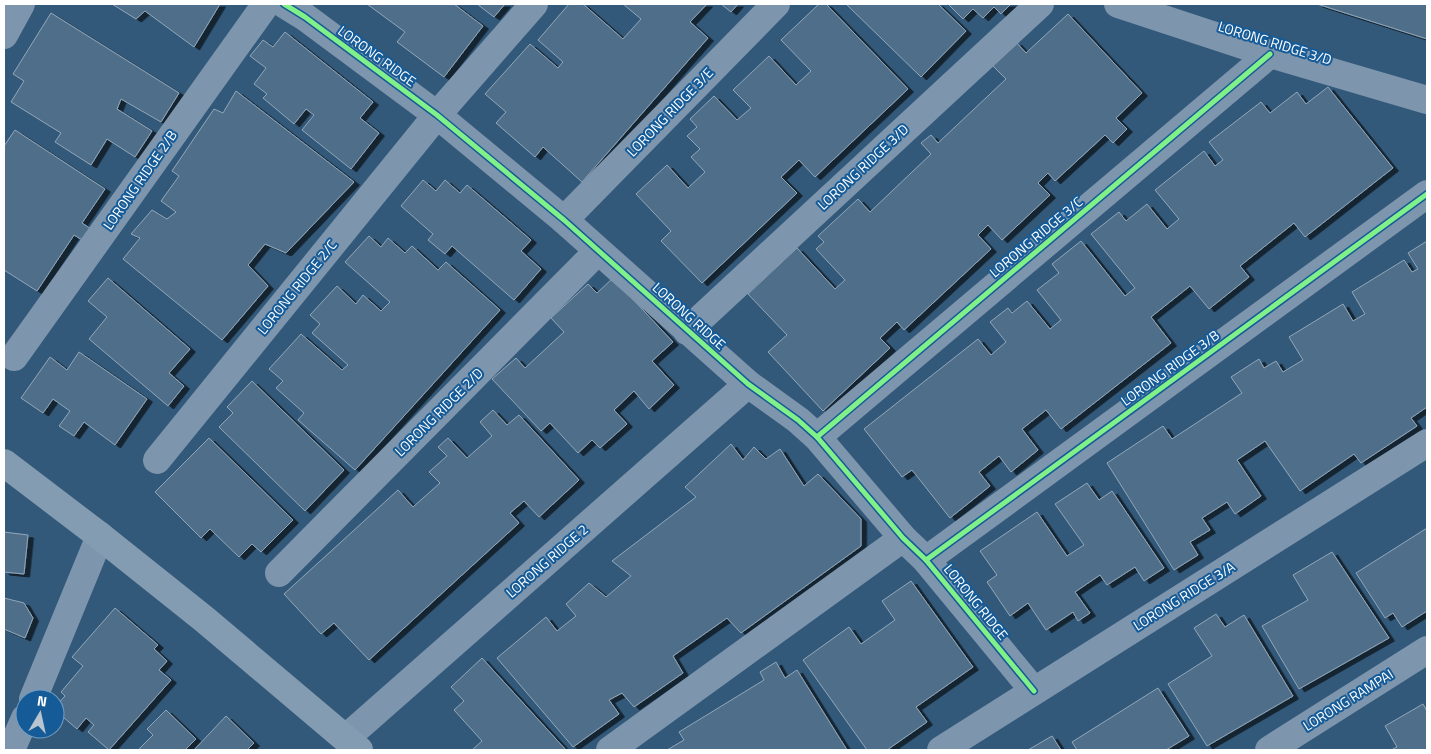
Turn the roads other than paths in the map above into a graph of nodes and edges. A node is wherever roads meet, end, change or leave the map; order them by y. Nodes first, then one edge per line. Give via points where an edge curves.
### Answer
1 (21, 4) edge
2 (266, 4) edge
3 (534, 4) edge
4 (776, 4) edge
5 (1040, 4) edge
6 (1118, 4) edge
7 (301, 8) edge
8 (4, 35) edge
9 (1270, 54) junction
10 (1427, 100) edge
11 (437, 115) junction
12 (1427, 194) edge
13 (564, 220) junction
14 (598, 251) junction
15 (687, 331) junction
16 (14, 357) dead end
17 (748, 384) junction
18 (817, 437) junction
19 (1427, 443) edge
20 (157, 460) dead end
21 (4, 464) edge
22 (100, 536) junction
23 (903, 538) junction
24 (926, 560) junction
25 (279, 573) dead end
26 (1427, 650) edge
27 (37, 689) edge
28 (1034, 691) junction
29 (352, 744) edge
30 (610, 750) edge
31 (941, 750) edge
32 (1269, 750) edge

1 - 8 street
2 - 16 street, LORONG RIDGE 2/B
3 - 11 street, LORONG RIDGE 2/C
4 - 13 street, LORONG RIDGE 3/E
5 - 15 street, LORONG RIDGE 3/D
6 - 9 street, LORONG RIDGE 3/D
7 - 11 street, LORONG RIDGE
9 - 10 street, LORONG RIDGE 3/D
9 - 18 street, LORONG RIDGE 3/C
11 - 13 street, LORONG RIDGE
11 - 20 street, LORONG RIDGE 2/C
12 - 24 street, LORONG RIDGE 3/B
13 - 14 street, LORONG RIDGE
14 - 15 street, LORONG RIDGE
14 - 25 street, LORONG RIDGE 2/D
15 - 17 street, LORONG RIDGE
17 - 18 street, LORONG RIDGE
17 - 29 street, LORONG RIDGE 2
18 - 23 street, LORONG RIDGE
19 - 28 street, LORONG RIDGE 3/A
21 - 22 street
22 - 27 street
22 - 29 street
23 - 24 street, LORONG RIDGE
23 - 30 street
24 - 28 street, LORONG RIDGE
26 - 32 street, LORONG RAMPAI
28 - 31 street, LORONG RIDGE 3/A

